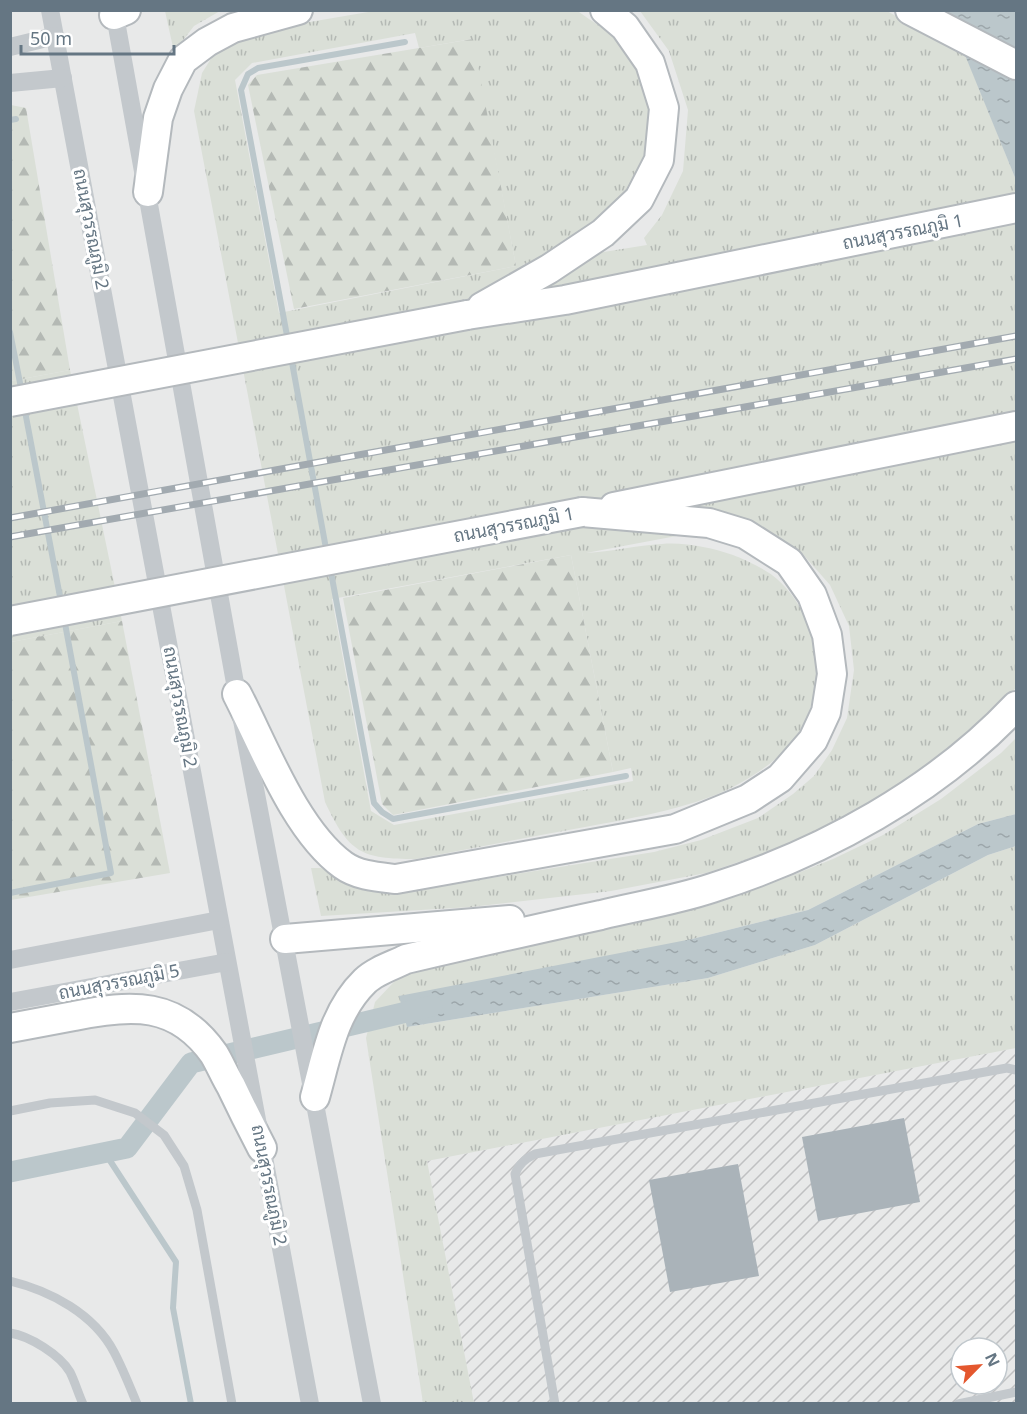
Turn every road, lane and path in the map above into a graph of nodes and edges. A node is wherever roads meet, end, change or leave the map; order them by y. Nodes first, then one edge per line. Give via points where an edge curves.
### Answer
1 (50, 10) edge
2 (297, 10) edge
3 (605, 10) edge
4 (910, 10) edge
5 (118, 12) edge
6 (55, 36) junction
7 (10, 47) edge
8 (1017, 66) edge
9 (63, 78) junction
10 (10, 83) edge
11 (148, 192) junction
12 (1017, 208) edge
13 (467, 315) junction
14 (10, 402) edge
15 (1017, 426) edge
16 (582, 513) junction
17 (10, 621) edge
18 (237, 693) junction
19 (1017, 706) edge
20 (617, 911) junction
21 (219, 920) junction
22 (285, 939) junction
23 (10, 960) edge
24 (227, 962) junction
25 (10, 1002) edge
26 (10, 1028) edge
27 (1017, 1070) edge
28 (315, 1096) junction
29 (10, 1111) edge
30 (262, 1148) junction
31 (10, 1281) edge
32 (10, 1333) edge
33 (1017, 1392) edge
34 (83, 1404) edge
35 (137, 1404) edge
36 (232, 1404) edge
37 (310, 1404) edge
38 (372, 1404) edge
39 (555, 1404) edge
40 (958, 1404) edge

1 - 6 street, ถนนสุวรรณภูมิ 2
2 - 11 highway via 233,28 183,60 158,118
3 - 13 highway via 625,27 650,63 664,108 659,160 639,199 603,232 549,269
4 - 8 highway
5 - 11 street
6 - 7 street
6 - 9 street, ถนนสุวรรณภูมิ 2
9 - 10 street
9 - 21 street, ถนนสุวรรณภูมิ 2
11 - 18 street
12 - 13 highway, ถนนสุวรรณภูมิ 1 via 565,300
13 - 14 highway, ถนนสุวรรณภูมิ 1, bridge
15 - 16 highway, ถนนสุวรรณภูมิ 1
16 - 17 highway, ถนนสุวรรณภูมิ 1, bridge
16 - 18 highway via 709,523 746,534 789,562 812,595 827,634 832,674 826,712 813,740 780,778 748,799 695,822 651,834 396,879 344,866 317,840 291,801
18 - 22 street
19 - 20 highway via 989,735 933,779 825,843 710,889
20 - 22 highway
20 - 28 highway via 406,959 366,979 341,1011
21 - 23 street
21 - 24 street, ถนนสุวรรณภูมิ 2
22 - 28 street
24 - 25 street, ถนนสุวรรณภูมิ 5
24 - 30 street, ถนนสุวรรณภูมิ 2
26 - 30 highway via 126,1008 167,1014 186,1024 215,1055
27 - 39 lane via 1007,1068 526,1159 515,1174
28 - 38 street
29 - 36 lane via 95,1100 135,1113 164,1135 184,1166 197,1210
30 - 37 street, ถนนสุวรรณภูมิ 2
31 - 35 lane via 36,1288 73,1308 96,1327 114,1351
32 - 34 lane via 47,1348 69,1371
33 - 40 lane

